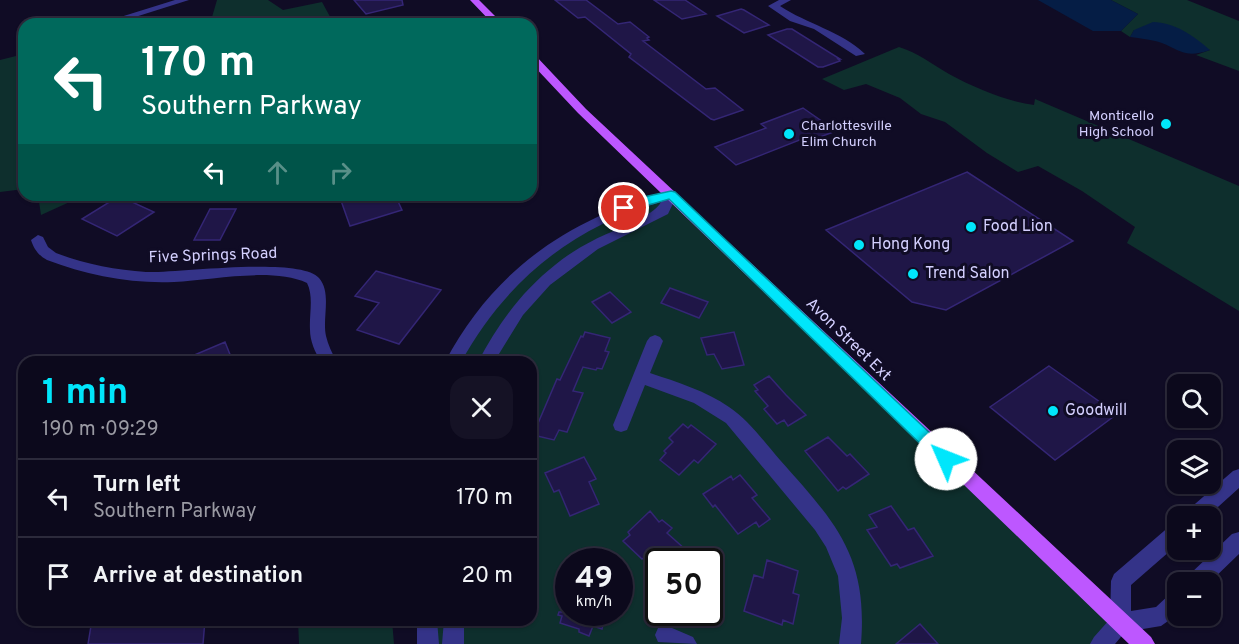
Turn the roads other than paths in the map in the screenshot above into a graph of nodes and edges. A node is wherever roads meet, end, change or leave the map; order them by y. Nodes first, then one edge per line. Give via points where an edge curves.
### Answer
1 (186, 0) edge
2 (474, 0) edge
3 (787, 0) edge
4 (124, 18) edge
5 (492, 18) edge
6 (860, 54) dead end
7 (537, 63) edge
8 (671, 195) junction
9 (38, 240) dead end
10 (655, 341) dead end
11 (326, 356) edge
12 (456, 356) edge
13 (489, 356) edge
14 (641, 377) junction
15 (621, 425) dead end
16 (1239, 477) edge
17 (1206, 506) edge
18 (1167, 541) edge
19 (1239, 541) edge
20 (1206, 572) edge
21 (1167, 610) edge
22 (1120, 622) junction
23 (427, 626) edge
24 (454, 626) edge
25 (666, 635) dead end
26 (428, 644) edge
27 (453, 644) edge
28 (686, 644) edge
29 (850, 644) edge
30 (1101, 644) edge
31 (1144, 644) edge

1 - 4 street
2 - 5 main road
3 - 6 street via 773,6
7 - 8 main road, Avon Street Ext
8 - 12 street via 624,208 542,254 506,285 474,325
8 - 13 street via 662,212 593,245 554,273 518,308
8 - 22 main road, Avon Street Ext
9 - 11 street, Five Springs Road via 46,255 129,275 303,274 313,279 318,288 318,336
10 - 14 street
14 - 15 street
14 - 29 street via 698,395 716,405 732,418 823,523 846,566 853,593
16 - 17 street
18 - 22 street via 1121,581
19 - 20 street
21 - 22 street via 1161,616
22 - 30 street
22 - 31 main road, Avon Street Ext
23 - 26 street
24 - 27 street
25 - 28 street

